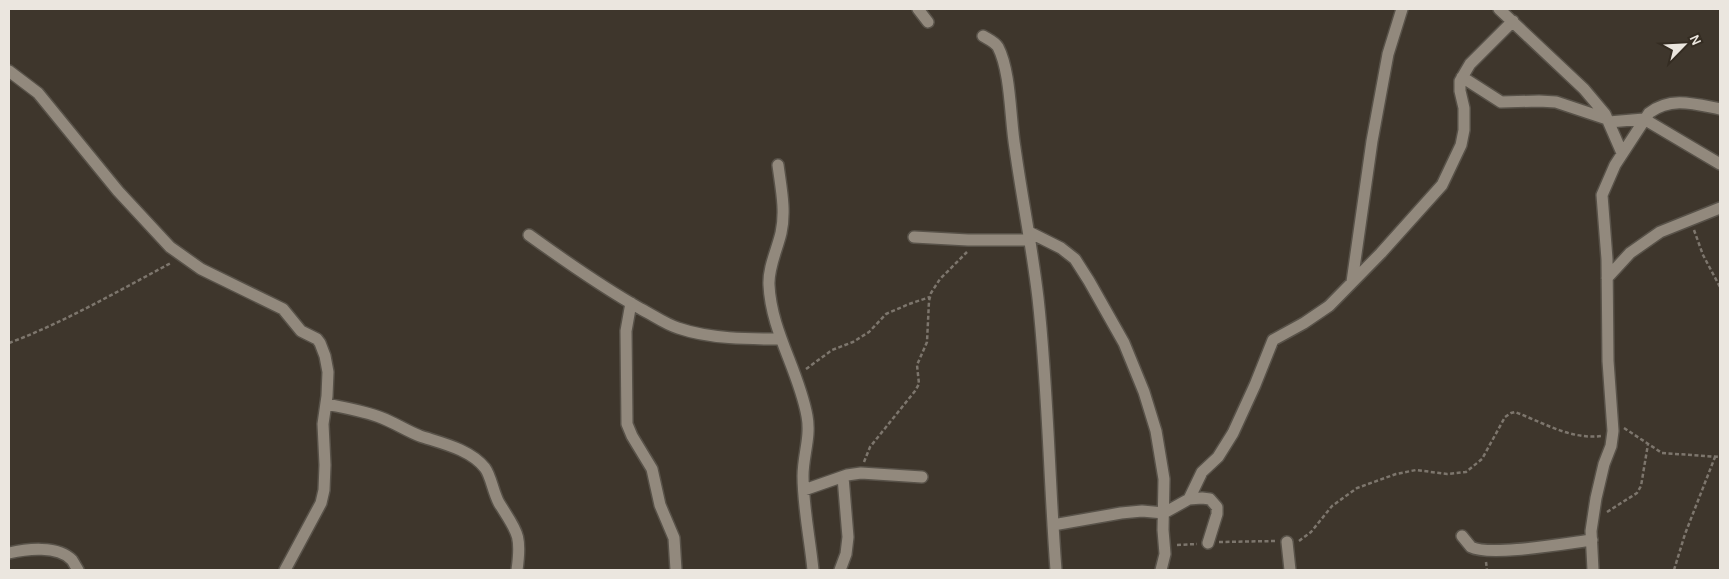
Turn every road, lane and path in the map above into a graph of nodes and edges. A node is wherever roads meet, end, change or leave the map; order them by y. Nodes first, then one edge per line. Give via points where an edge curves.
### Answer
1 (918, 9) edge
2 (1402, 9) edge
3 (1499, 9) edge
4 (1513, 21) junction
5 (928, 22) dead end
6 (983, 36) dead end
7 (9, 71) edge
8 (1462, 77) junction
9 (1720, 109) edge
10 (1644, 119) junction
11 (1608, 121) junction
12 (1622, 153) junction
13 (1720, 164) edge
14 (778, 166) dead end
15 (1720, 208) edge
16 (1690, 220) junction
17 (529, 235) dead end
18 (1030, 236) junction
19 (914, 237) dead end
20 (978, 240) junction
21 (182, 256) junction
22 (1607, 278) junction
23 (1352, 282) junction
24 (1720, 287) edge
25 (930, 297) junction
26 (631, 303) junction
27 (781, 340) junction
28 (9, 343) edge
29 (795, 377) junction
30 (326, 404) junction
31 (1613, 430) junction
32 (1648, 444) junction
33 (1720, 456) edge
34 (1715, 457) junction
35 (861, 473) junction
36 (843, 477) junction
37 (922, 477) dead end
38 (804, 490) junction
39 (1189, 499) junction
40 (1164, 512) junction
41 (1593, 521) junction
42 (1053, 525) junction
43 (1462, 536) dead end
44 (1592, 540) junction
45 (1287, 542) junction
46 (1208, 543) junction
47 (1166, 545) junction
48 (9, 553) edge
49 (78, 570) edge
50 (285, 570) edge
51 (517, 570) edge
52 (676, 570) edge
53 (813, 570) edge
54 (840, 570) edge
55 (1056, 570) edge
56 (1161, 570) edge
57 (1290, 570) edge
58 (1593, 570) edge
59 (1674, 570) edge

1 - 5 street
2 - 23 street via 1388,54 1372,140
3 - 4 street
4 - 8 street via 1470,64
4 - 11 street via 1584,89
6 - 18 street via 995,43 1004,65
7 - 21 street via 38,93 118,191
8 - 11 street via 1501,102 1556,102
8 - 23 street via 1463,138 1442,185
9 - 10 street via 1672,102 1654,108
10 - 11 street
10 - 12 street
10 - 13 street
11 - 12 street
12 - 22 street via 1602,194
14 - 27 street via 784,208 769,286
15 - 16 street
16 - 22 street via 1652,237 1630,253
16 - 24 path
17 - 26 street
18 - 20 street
18 - 40 street via 1061,248 1075,259 1124,343 1156,431 1164,479
18 - 42 street via 1045,380
19 - 20 street
20 - 25 path via 940,279
21 - 28 path via 91,306
21 - 30 street via 201,269 283,309 301,331 317,339 328,372
22 - 31 street
23 - 39 street via 1329,306 1273,340 1233,433 1218,457 1202,472
25 - 29 path via 886,314 869,332 832,350
25 - 35 path via 927,342 917,365 919,384 870,447
26 - 27 street via 679,328 727,338
26 - 52 street via 626,332 627,424 652,469 660,505 674,538
27 - 29 street
29 - 38 street via 810,432
30 - 50 street via 323,424 324,490 321,502
30 - 51 street via 384,419 455,448 483,465 496,498 516,530 520,551
31 - 32 path via 1624,427
31 - 41 street
31 - 45 path via 1591,438 1511,413 1482,459 1466,472 1447,474 1416,470 1358,488 1332,506 1303,539
32 - 34 path via 1662,452
32 - 41 path via 1637,493
33 - 34 path
34 - 59 path
35 - 36 street
35 - 37 street
36 - 38 street
36 - 54 street via 848,537
38 - 53 street
39 - 40 street
39 - 46 street via 1210,499 1217,506
40 - 42 street via 1121,513
40 - 47 street
41 - 44 street
42 - 55 street
43 - 44 street via 1471,547 1485,550
44 - 58 street
45 - 46 path
45 - 57 street
46 - 47 path
47 - 56 street
48 - 49 street via 31,549 53,552 71,559

